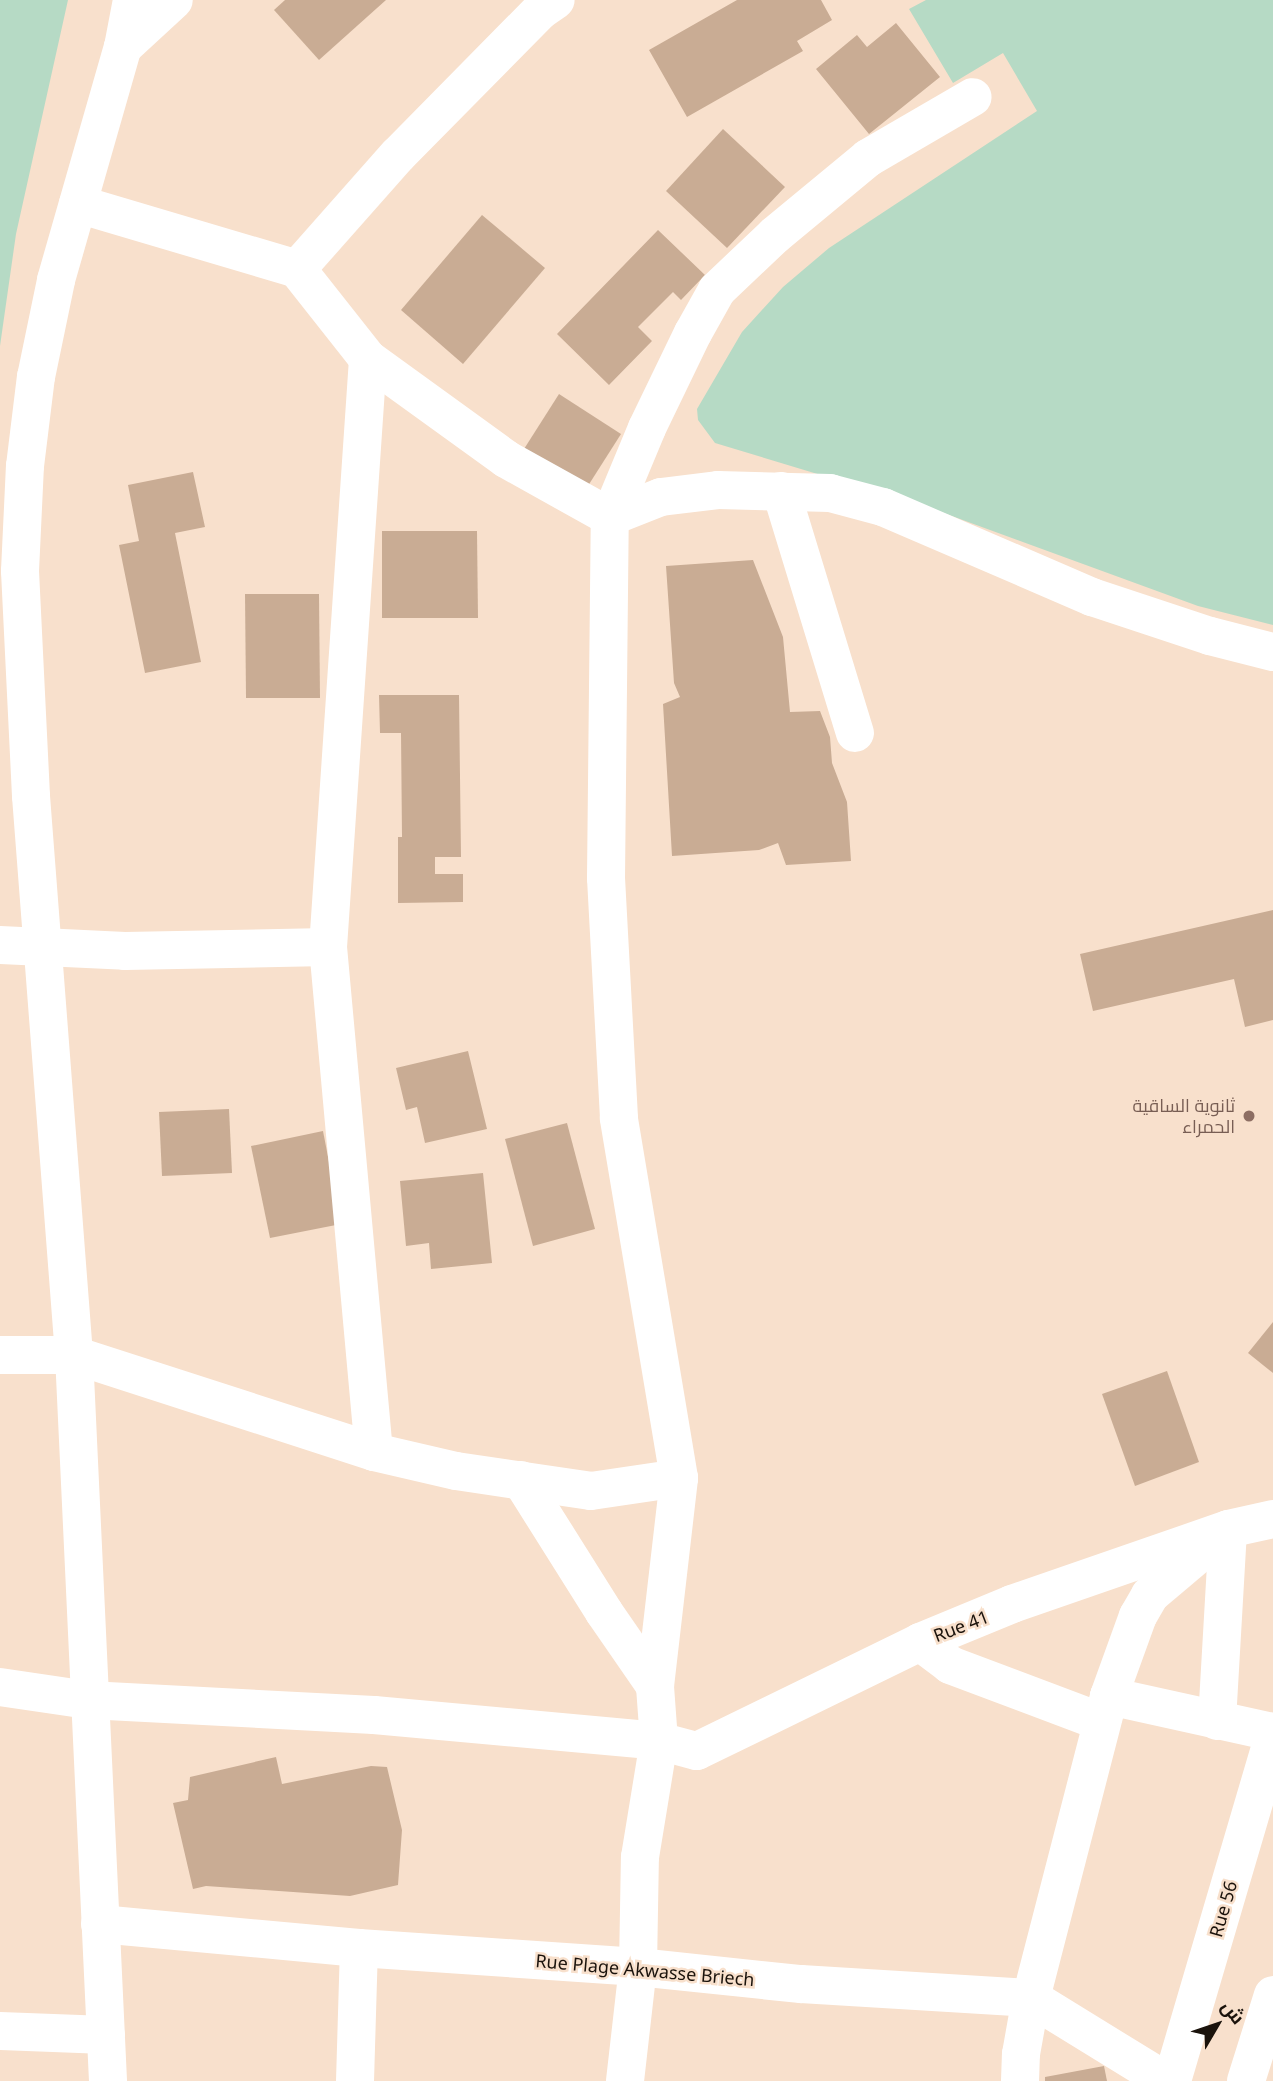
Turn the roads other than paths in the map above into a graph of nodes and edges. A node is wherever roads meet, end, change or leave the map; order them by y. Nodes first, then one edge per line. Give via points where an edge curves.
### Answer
1 (132, 0) edge
2 (174, 0) edge
3 (556, 0) edge
4 (123, 47) junction
5 (973, 97) dead end
6 (78, 204) junction
7 (297, 269) junction
8 (368, 359) junction
9 (781, 491) junction
10 (610, 517) junction
11 (1273, 652) edge
12 (855, 733) dead end
13 (0, 945) edge
14 (328, 947) junction
15 (45, 948) junction
16 (74, 1354) junction
17 (0, 1355) edge
18 (374, 1452) junction
19 (679, 1478) junction
20 (521, 1480) junction
21 (1273, 1519) edge
22 (1228, 1529) junction
23 (920, 1642) junction
24 (655, 1686) junction
25 (0, 1687) edge
26 (88, 1700) junction
27 (1105, 1709) junction
28 (1217, 1721) junction
29 (1273, 1731) edge
30 (1273, 1737) edge
31 (659, 1741) junction
32 (100, 1924) junction
33 (359, 1948) junction
34 (638, 1967) junction
35 (1273, 1995) edge
36 (1031, 1998) junction
37 (0, 2031) edge
38 (106, 2035) junction
39 (108, 2081) edge
40 (355, 2081) edge
41 (625, 2081) edge
42 (1020, 2081) edge
43 (1166, 2081) edge
44 (1172, 2081) edge
45 (1246, 2081) edge

1 - 4 street
2 - 4 street
3 - 7 street via 398,155
4 - 6 street
5 - 10 street via 868,158 717,290 647,428
6 - 7 street
6 - 15 street via 36,377 21,545 31,796
7 - 8 street
8 - 10 street via 506,459
8 - 14 street
9 - 10 street via 718,490 661,497
9 - 11 street via 830,493 883,507 1092,597
9 - 12 street
10 - 19 street via 606,878 619,1118
13 - 15 street
14 - 15 street
14 - 18 street
15 - 16 street
16 - 17 street
16 - 18 street
16 - 26 street
18 - 20 street
19 - 20 street via 592,1491
19 - 24 street
20 - 24 street
21 - 22 street, Rue 41
22 - 23 street, Rue 41 via 1012,1604
22 - 27 street via 1150,1595
22 - 28 street
23 - 27 street via 950,1665
23 - 31 street, Rue 41 via 697,1751
24 - 31 street
25 - 26 street, Rue 41
26 - 31 street, Rue 41 via 374,1715
26 - 32 street
27 - 28 street
27 - 36 street
28 - 29 street
30 - 44 street, Rue 56
31 - 34 street via 640,1857
32 - 33 street, Rue Plage Akwasse Briech
32 - 38 street
33 - 34 street, Rue Plage Akwasse Briech
33 - 40 street
34 - 36 street, Rue Plage Akwasse Briech via 801,1984
34 - 41 street
35 - 45 street
36 - 42 street
36 - 43 street, Rue Plage Akwasse Briech
37 - 38 street
38 - 39 street

